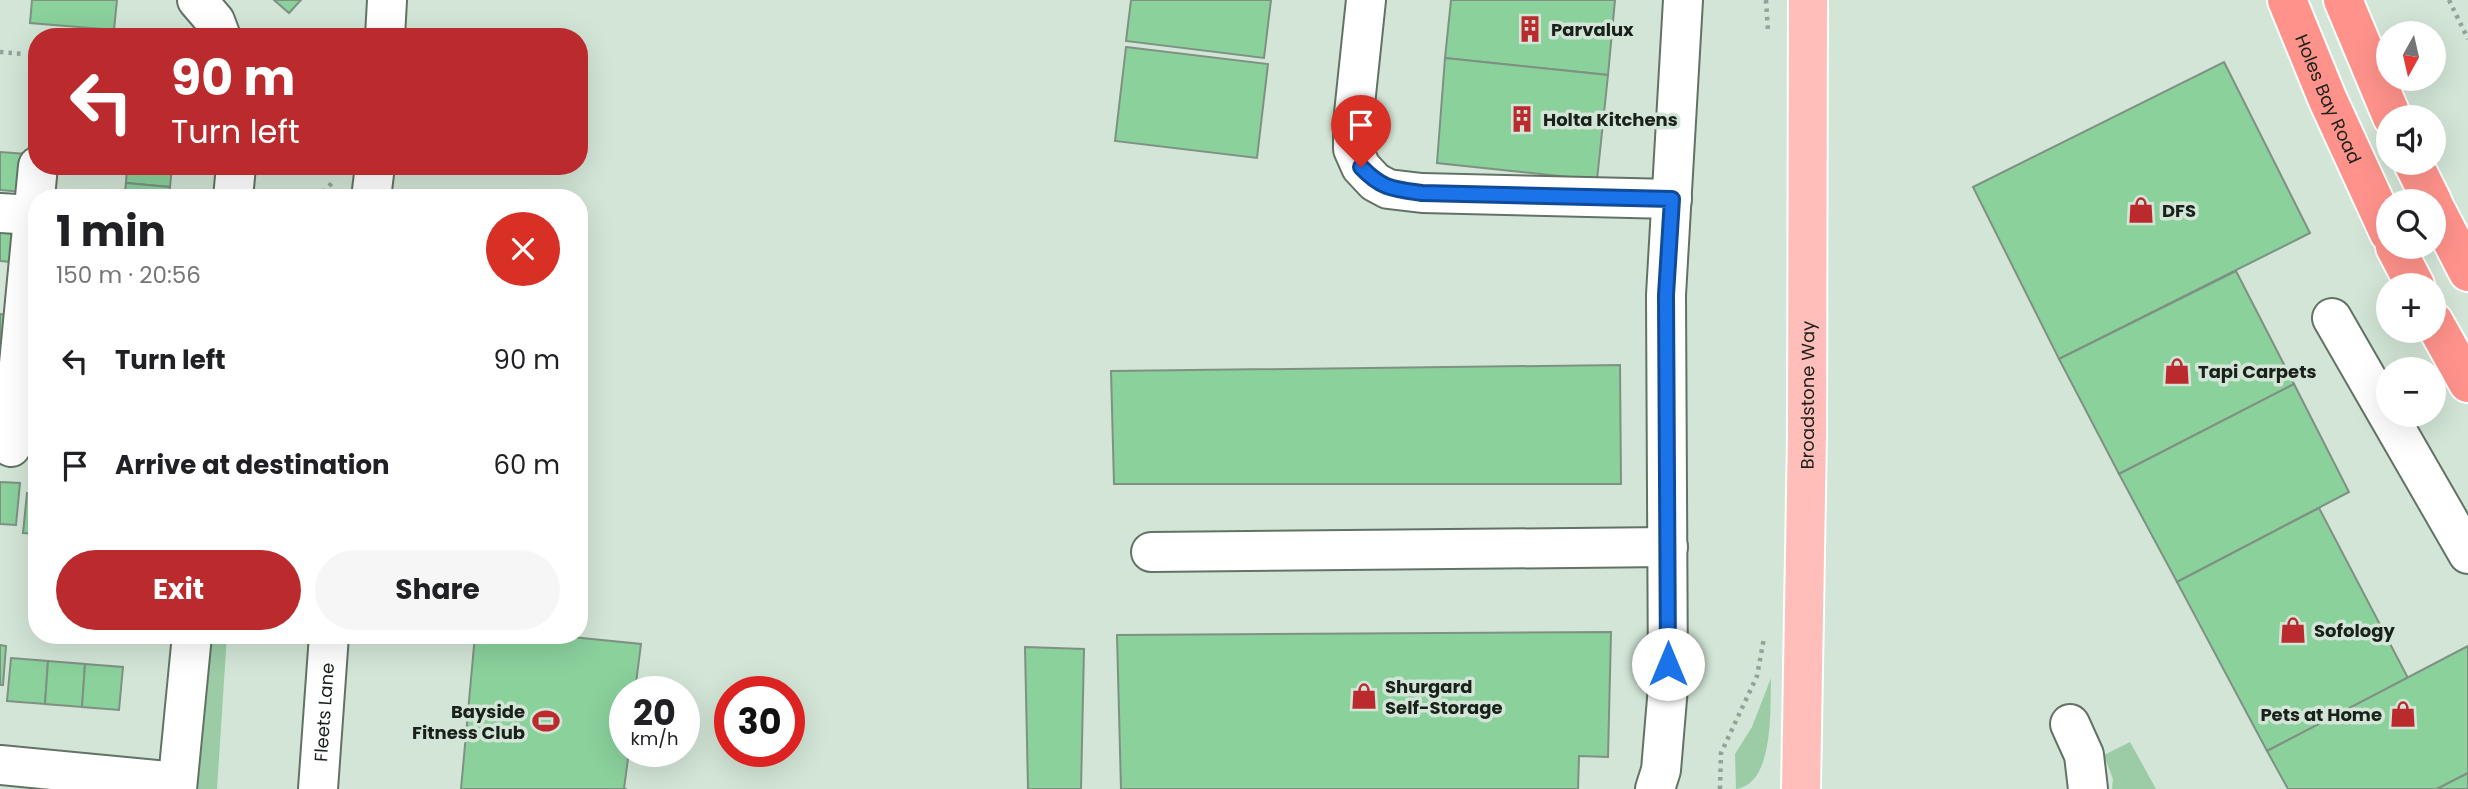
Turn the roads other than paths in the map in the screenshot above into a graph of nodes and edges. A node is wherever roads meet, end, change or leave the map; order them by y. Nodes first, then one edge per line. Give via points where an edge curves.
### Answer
1 (197, 0) edge
2 (387, 0) edge
3 (1366, 0) edge
4 (1683, 0) edge
5 (1808, 0) edge
6 (2287, 0) edge
7 (2343, 0) edge
8 (218, 28) edge
9 (385, 28) edge
10 (2387, 105) edge
11 (34, 175) edge
12 (1672, 199) junction
13 (2376, 205) edge
14 (17, 214) edge
15 (2446, 229) edge
16 (2468, 272) edge
17 (2332, 318) dead end
18 (2446, 343) edge
19 (2468, 383) edge
20 (16, 447) edge
21 (1668, 547) junction
22 (1151, 552) dead end
23 (2468, 554) edge
24 (191, 644) edge
25 (328, 644) edge
26 (2070, 724) dead end
27 (0, 765) edge
28 (177, 786) edge
29 (318, 789) edge
30 (1655, 789) edge
31 (1801, 789) edge
32 (2088, 789) edge

1 - 8 street
2 - 9 street
3 - 12 street via 1353,149 1375,182 1388,189 1422,193
4 - 12 street
5 - 31 main road, Broadstone Way
6 - 13 highway, Holes Bay Road
7 - 10 highway
11 - 14 street
12 - 21 street via 1666,295
14 - 20 street
15 - 16 highway
17 - 23 street
18 - 19 highway
21 - 22 street
21 - 30 street via 1668,687 1661,770
24 - 28 street
25 - 29 street, Fleets Lane
26 - 32 street via 2084,755
27 - 28 street

